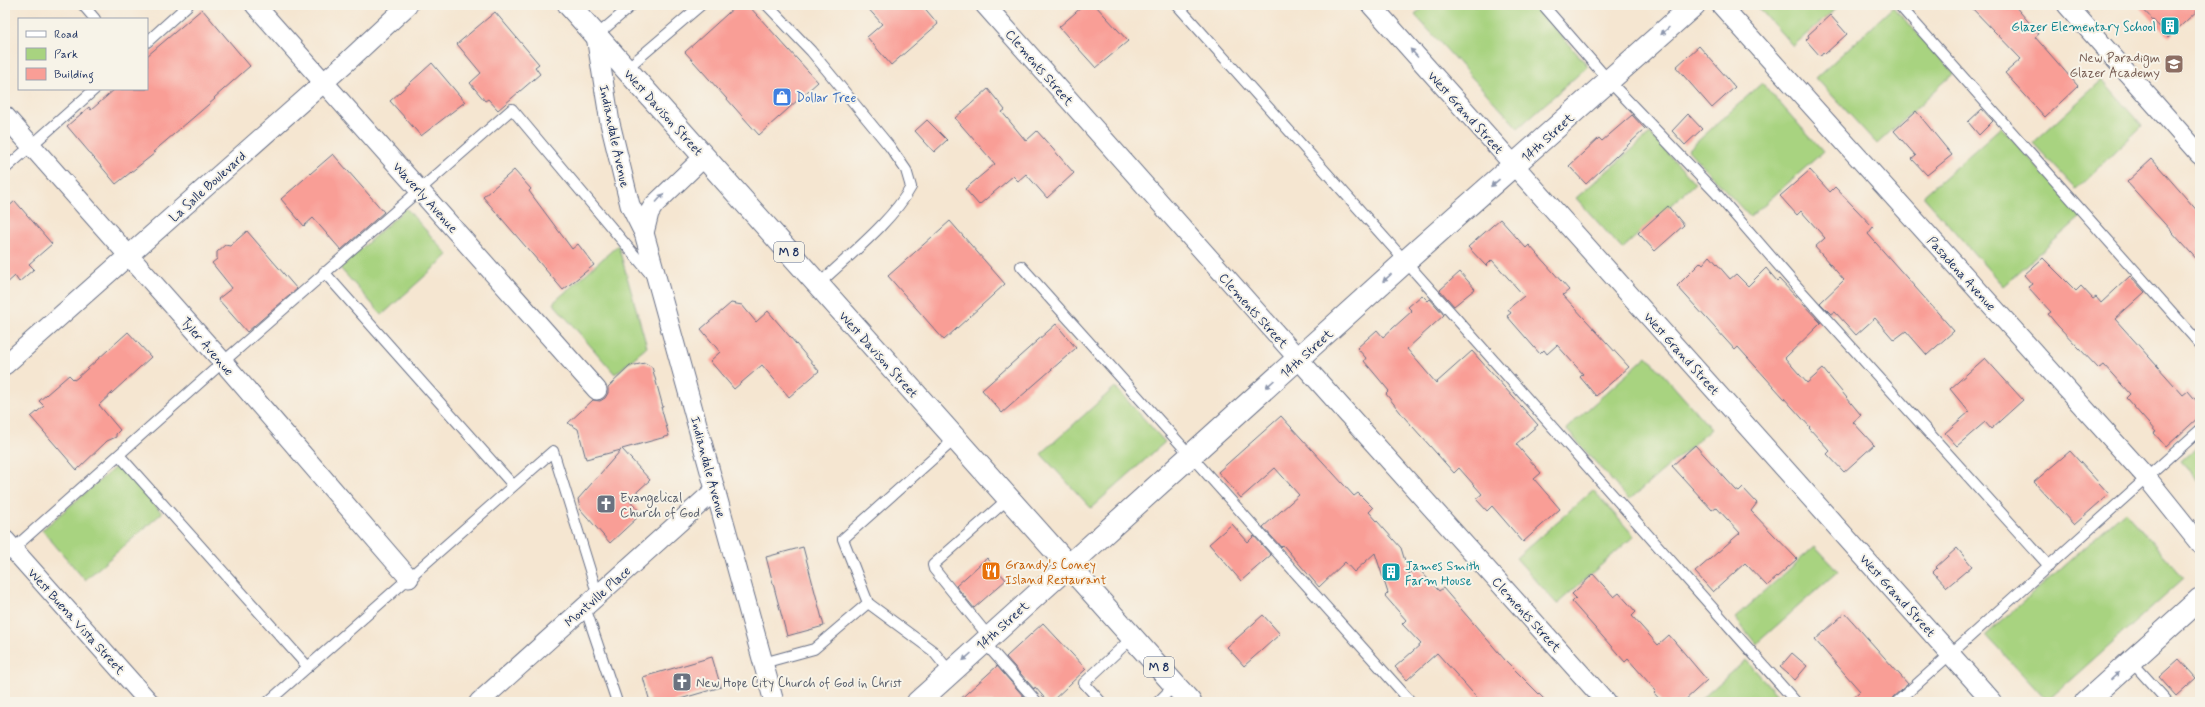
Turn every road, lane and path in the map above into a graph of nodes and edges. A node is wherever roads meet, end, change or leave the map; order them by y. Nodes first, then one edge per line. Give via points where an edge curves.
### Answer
1 (83, 5) edge
2 (188, 5) edge
3 (255, 5) edge
4 (408, 5) edge
5 (569, 5) edge
6 (632, 5) edge
7 (701, 5) edge
8 (767, 5) edge
9 (985, 5) edge
10 (1177, 5) edge
11 (1371, 5) edge
12 (1543, 5) edge
13 (1694, 5) edge
14 (1721, 5) edge
15 (1899, 5) edge
16 (2067, 5) edge
17 (94, 18) edge
18 (596, 36) junction
19 (148, 41) edge
20 (626, 69) junction
21 (1609, 81) junction
22 (324, 83) junction
23 (94, 90) edge
24 (5, 116) edge
25 (31, 146) junction
26 (2200, 155) edge
27 (704, 157) junction
28 (1515, 166) junction
29 (5, 170) edge
30 (419, 189) junction
31 (644, 233) junction
32 (129, 256) junction
33 (1407, 260) junction
34 (1021, 266) dead end
35 (324, 272) junction
36 (659, 285) junction
37 (818, 285) junction
38 (2200, 344) edge
39 (1298, 359) junction
40 (222, 362) junction
41 (5, 366) edge
42 (597, 390) dead end
43 (2200, 430) edge
44 (955, 439) junction
45 (119, 455) junction
46 (1191, 456) junction
47 (2147, 478) junction
48 (513, 485) junction
49 (715, 490) junction
50 (1008, 498) junction
51 (2200, 544) edge
52 (8, 548) edge
53 (1068, 565) junction
54 (2049, 566) junction
55 (409, 578) junction
56 (2200, 599) edge
57 (591, 601) junction
58 (868, 603) junction
59 (1133, 637) junction
60 (986, 640) junction
61 (1950, 654) junction
62 (2131, 662) junction
63 (763, 663) junction
64 (308, 667) junction
65 (950, 672) junction
66 (1176, 686) junction
67 (149, 702) edge
68 (268, 702) edge
69 (479, 702) edge
70 (617, 702) edge
71 (774, 702) edge
72 (918, 702) edge
73 (1037, 702) edge
74 (1101, 702) edge
75 (1158, 702) edge
76 (1190, 702) edge
77 (1411, 702) edge
78 (1606, 702) edge
79 (1796, 702) edge
80 (1897, 702) edge
81 (1993, 702) edge
82 (2086, 702) edge
83 (2168, 702) edge

1 - 17 lane
2 - 19 lane
3 - 22 street, Waverly Avenue
4 - 22 street, La Salle Boulevard
5 - 18 main road, West Davison Street / M 8
6 - 18 lane
7 - 20 lane
8 - 37 lane via 811,51 890,147 906,170 911,187 904,200 881,225
9 - 39 street, Clements Street
10 - 33 lane
28 -> 11 street, West Grand Street
12 - 21 lane
13 -> 21 main road, 14th Street
14 - 47 street, Pasadena Avenue
15 - 38 lane
16 - 26 street
18 - 20 main road, West Davison Street / M 8
18 - 31 street, Indiandale Avenue via 610,123 619,160 630,205
20 - 27 main road, West Davison Street / M 8
21 - 28 main road, 14th Street
21 - 54 lane via 1715,192
22 - 30 street, Waverly Avenue
22 - 32 street, La Salle Boulevard
23 - 25 lane
24 - 25 street, Tyler Avenue
25 - 29 lane
25 - 32 street, Tyler Avenue
31 -> 27 street via 649,213 654,205
27 - 37 main road, West Davison Street / M 8
28 -> 33 main road, 14th Street
28 - 61 street, West Grand Street
30 - 35 lane
30 - 36 lane via 512,109
30 - 42 street, Waverly Avenue
31 - 36 street, Indiandale Avenue
32 - 40 street, Tyler Avenue
32 - 41 street, La Salle Boulevard
33 -> 39 main road, 14th Street
33 - 79 lane via 1555,432
34 - 46 lane
35 - 40 lane
35 - 48 lane
36 - 49 street, Indiandale Avenue
37 - 44 main road, West Davison Street / M 8
39 -> 46 main road, 14th Street
39 - 78 street, Clements Street
40 - 45 lane
40 - 55 street, Tyler Avenue
43 - 47 lane
44 - 50 main road, West Davison Street / M 8
44 - 58 lane via 843,539
45 - 52 lane
45 - 64 lane
46 - 53 main road, 14th Street
46 - 77 lane
47 - 51 street, Pasadena Avenue
47 - 54 lane
48 - 55 lane
48 - 57 lane via 553,450
49 - 57 street, Montville Place
49 - 63 street, Indiandale Avenue
50 - 53 main road, West Davison Street / M 8
50 - 60 lane via 933,564 934,569
52 - 67 street, West Buena Vista Street
53 - 59 main road, West Davison Street / M 8
53 - 60 main road, 14th Street
54 - 61 lane
55 - 64 lane
56 - 62 main road
57 - 69 street, Montville Place
57 - 70 lane
58 - 63 lane via 814,649
58 - 65 lane via 933,651
59 - 66 main road, West Davison Street / M 8
59 - 74 lane via 1084,683
60 -> 65 main road, 14th Street
60 - 73 lane
61 - 80 lane
61 - 81 street, West Grand Street
82 -> 62 main road
62 - 83 lane
63 - 71 street, Indiandale Avenue
64 - 68 lane
65 - 72 main road, 14th Street
66 - 75 lane
66 - 76 main road, West Davison Street / M 8

